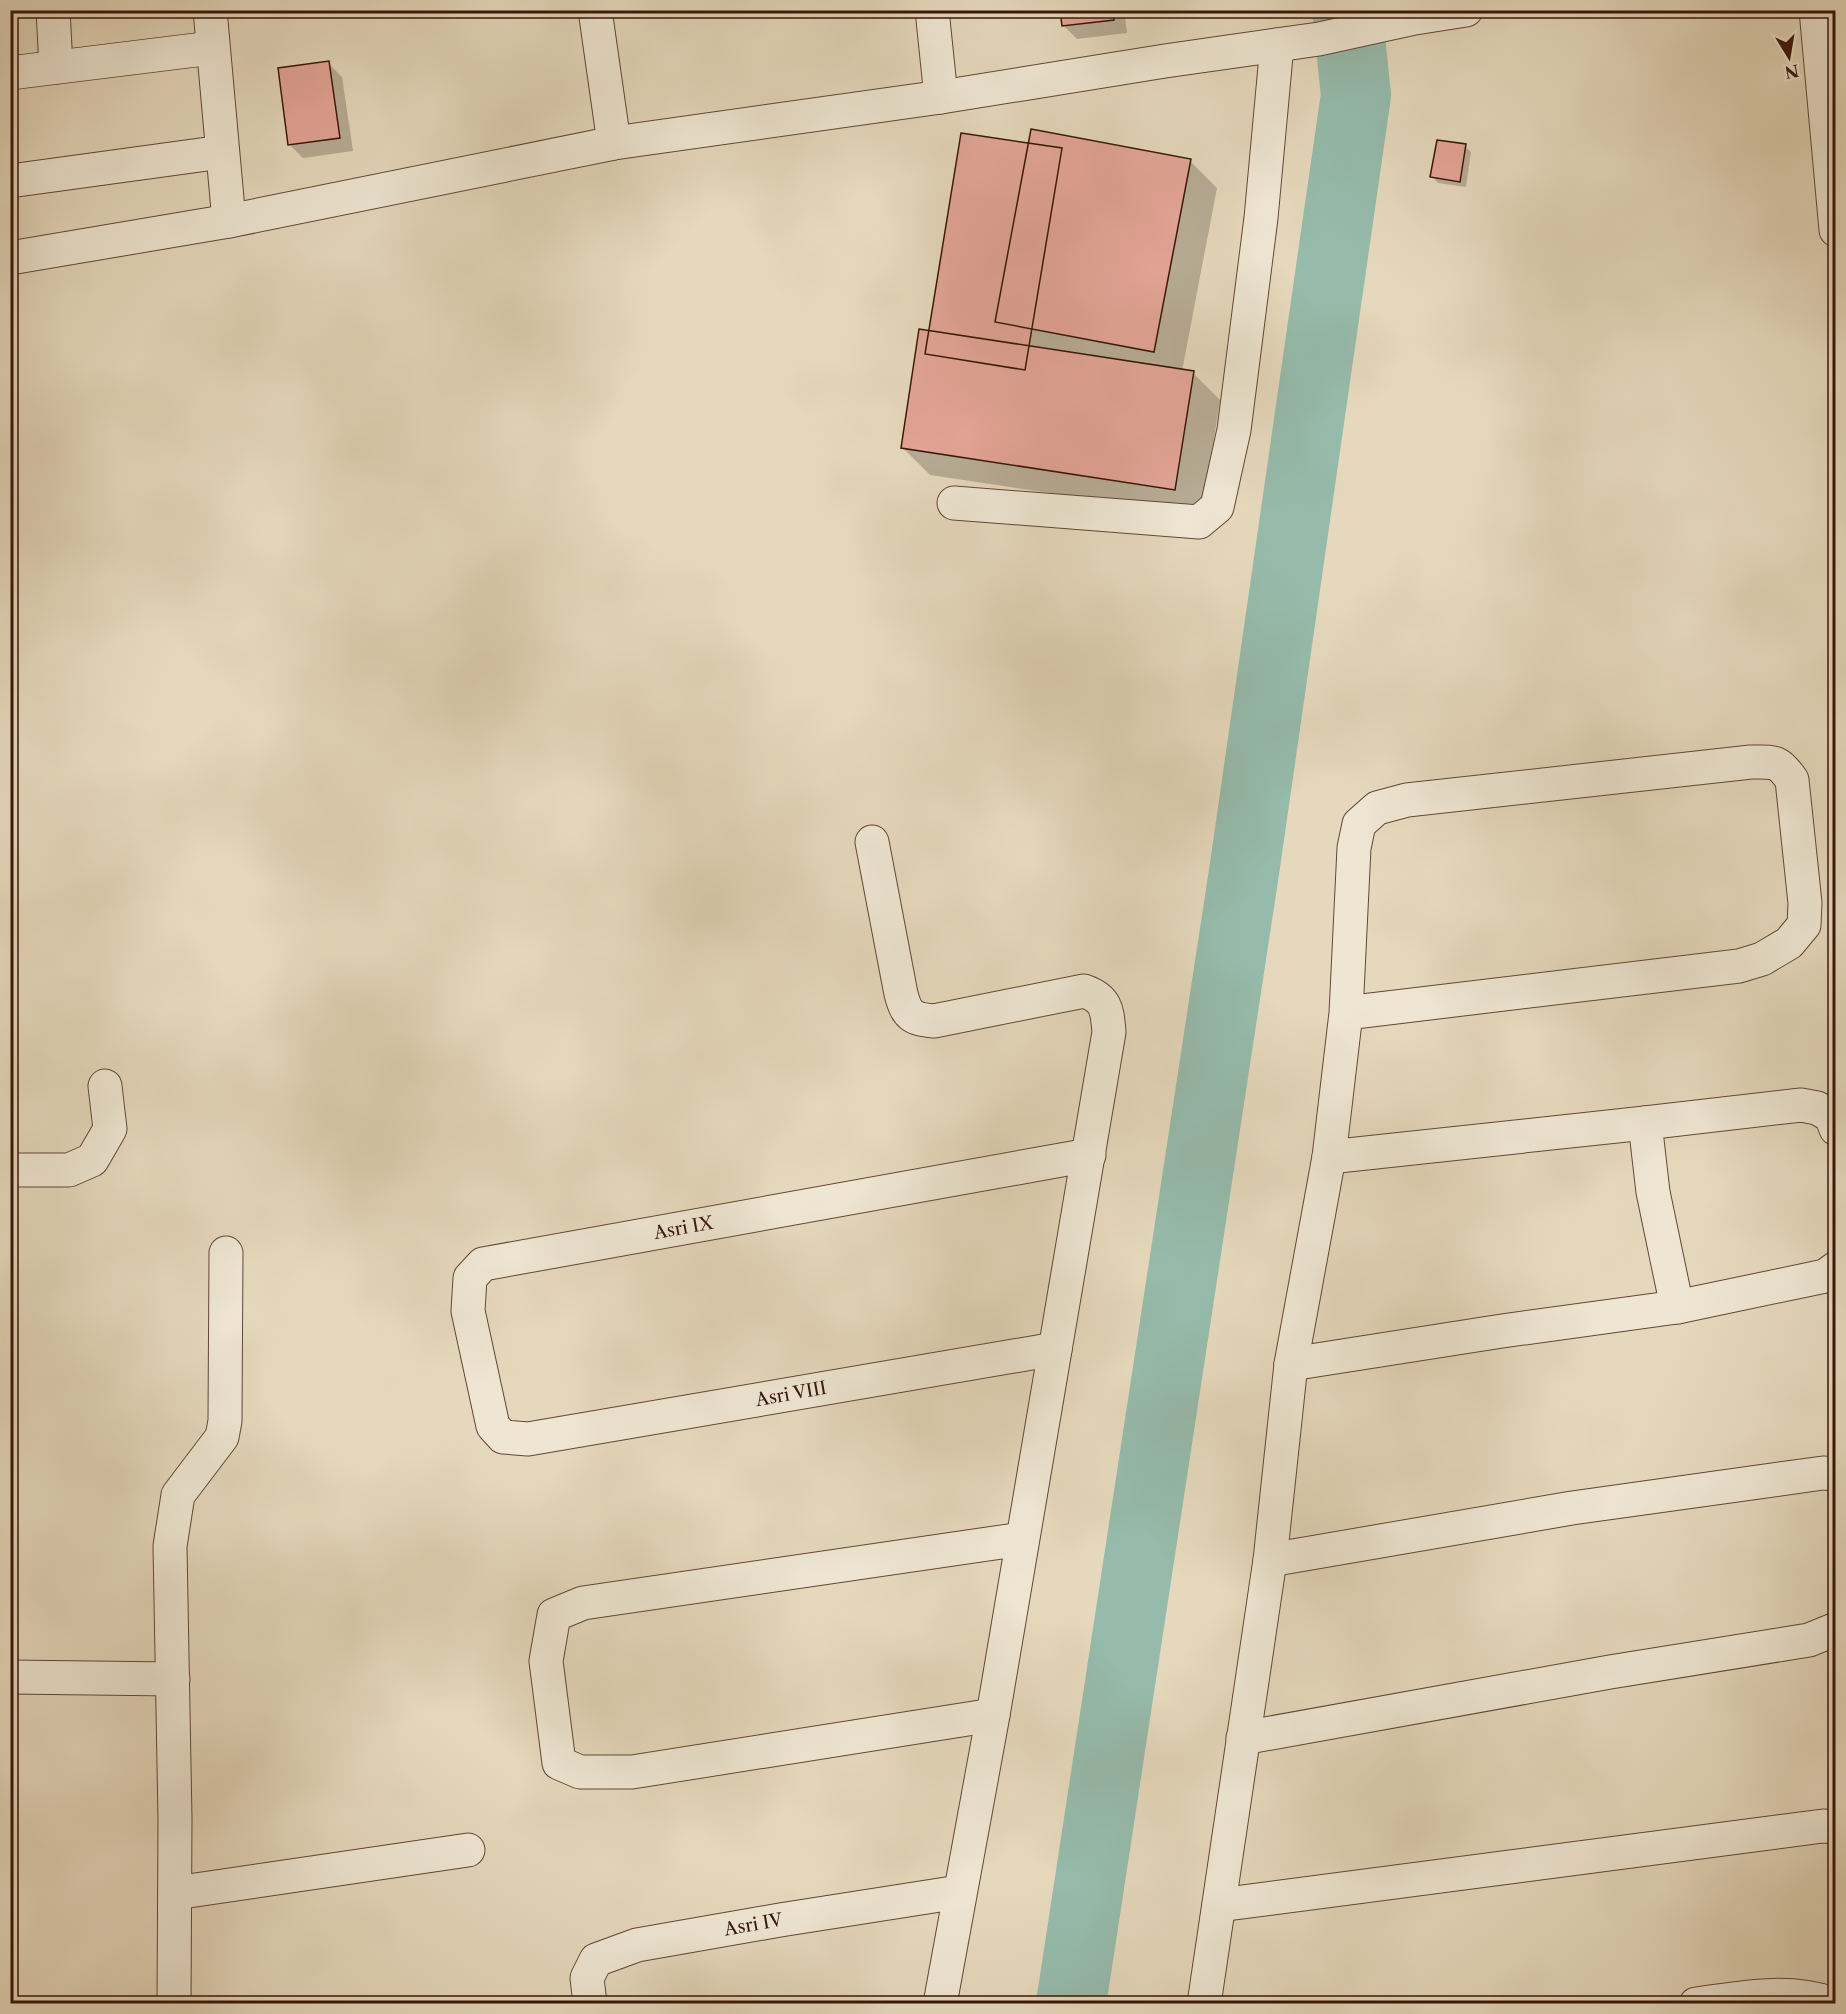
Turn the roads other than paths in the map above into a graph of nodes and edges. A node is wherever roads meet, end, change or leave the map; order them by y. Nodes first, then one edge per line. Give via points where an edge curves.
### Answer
1 (53, 10) edge
2 (210, 10) edge
3 (595, 10) edge
4 (932, 10) edge
5 (1466, 10) edge
6 (1816, 10) edge
7 (1277, 45) junction
8 (212, 48) junction
9 (56, 67) junction
10 (10, 73) edge
11 (941, 97) junction
12 (614, 143) junction
13 (222, 152) junction
14 (10, 181) edge
15 (229, 221) junction
16 (1836, 230) edge
17 (10, 258) edge
18 (954, 503) dead end
19 (872, 842) dead end
20 (1346, 1013) junction
21 (105, 1086) dead end
22 (1645, 1123) junction
23 (1836, 1129) edge
24 (1089, 1155) junction
25 (1329, 1157) junction
26 (10, 1170) edge
27 (226, 1253) dead end
28 (1836, 1268) edge
29 (1677, 1307) junction
30 (1055, 1349) junction
31 (1291, 1364) junction
32 (528, 1438) joint
33 (1836, 1474) edge
34 (1022, 1539) junction
35 (1270, 1560) junction
36 (1836, 1629) edge
37 (10, 1677) edge
38 (173, 1679) junction
39 (993, 1715) junction
40 (1243, 1737) junction
41 (1836, 1827) edge
42 (468, 1850) dead end
43 (959, 1892) junction
44 (175, 1893) junction
45 (1219, 1905) junction
46 (174, 2004) edge
47 (590, 2004) edge
48 (940, 2004) edge
49 (1204, 2004) edge
50 (1696, 2004) edge
51 (1833, 2004) edge

1 - 9 street
2 - 8 street
3 - 12 street
4 - 11 street
5 - 7 street
6 - 16 street
7 - 11 street
7 - 18 street via 1236,418 1217,507 1199,522
8 - 9 street
8 - 13 street
9 - 10 street
11 - 12 street
12 - 15 street
13 - 14 street
13 - 15 street
15 - 17 street
19 - 24 street via 901,994 910,1015 934,1021 1084,991 1107,1007 1110,1032
20 - 20 street via 1739,966 1762,959 1789,943 1804,925 1792,780 1782,765 1751,762 1407,800 1377,808 1359,824 1354,848
20 - 25 street
21 - 26 street via 110,1129 92,1161 69,1170
22 - 23 street via 1801,1105 1831,1116
22 - 25 street
22 - 29 street via 1653,1192
24 - 30 street
24 - 32 street, Asri IX via 483,1264 470,1278 468,1311 493,1426 503,1437
25 - 31 street
27 - 38 street via 225,1421 222,1437 178,1495 170,1546
28 - 29 street via 1825,1276
29 - 31 street
30 - 32 street, Asri VIII
30 - 34 street
31 - 35 street
33 - 35 street via 1572,1508
34 - 39 street
34 - 39 street via 583,1603 554,1615 546,1661 559,1763 580,1772 632,1772
35 - 40 street
36 - 40 street via 1809,1640
37 - 38 street
38 - 44 street
39 - 43 street
40 - 45 street
41 - 45 street
42 - 44 street
43 - 47 street, Asri IV via 637,1945 596,1960 587,1978
43 - 48 street
44 - 46 street
45 - 49 street
50 - 51 street via 1773,1995 1817,1998

